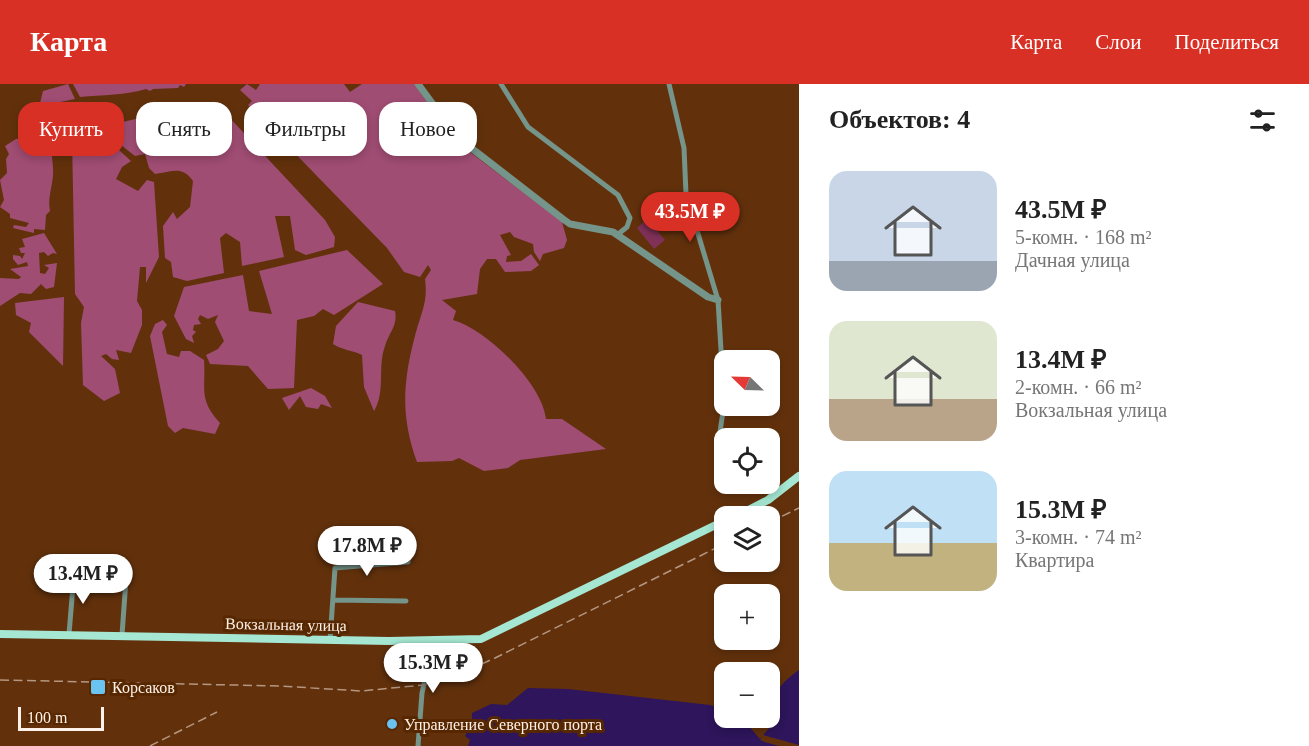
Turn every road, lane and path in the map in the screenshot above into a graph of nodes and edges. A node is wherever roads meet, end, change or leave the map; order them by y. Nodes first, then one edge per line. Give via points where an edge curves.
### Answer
1 (418, 84) edge
2 (501, 84) edge
3 (669, 84) edge
4 (617, 235) junction
5 (718, 300) junction
6 (721, 350) edge
7 (799, 476) edge
8 (756, 506) edge
9 (714, 526) edge
10 (408, 538) dead end
11 (74, 574) dead end
12 (126, 579) dead end
13 (333, 600) junction
14 (406, 601) dead end
15 (0, 634) edge
16 (69, 634) junction
17 (122, 635) junction
18 (330, 640) junction
19 (434, 640) junction
20 (418, 746) edge

1 - 4 street via 457,137 555,213 570,224
2 - 4 street via 528,127 618,195 630,218 627,227
3 - 5 street via 684,148 686,194
4 - 5 street via 688,285
5 - 6 street
7 - 8 main road
9 - 19 main road, Вокзальная улица via 492,635 471,640
10 - 13 street via 408,562 335,568
11 - 16 street
12 - 17 street
13 - 14 street
13 - 18 street
15 - 16 main road, Вокзальная улица
16 - 17 main road, Вокзальная улица
17 - 18 main road, Вокзальная улица
18 - 19 main road, Вокзальная улица
19 - 20 street via 420,702

